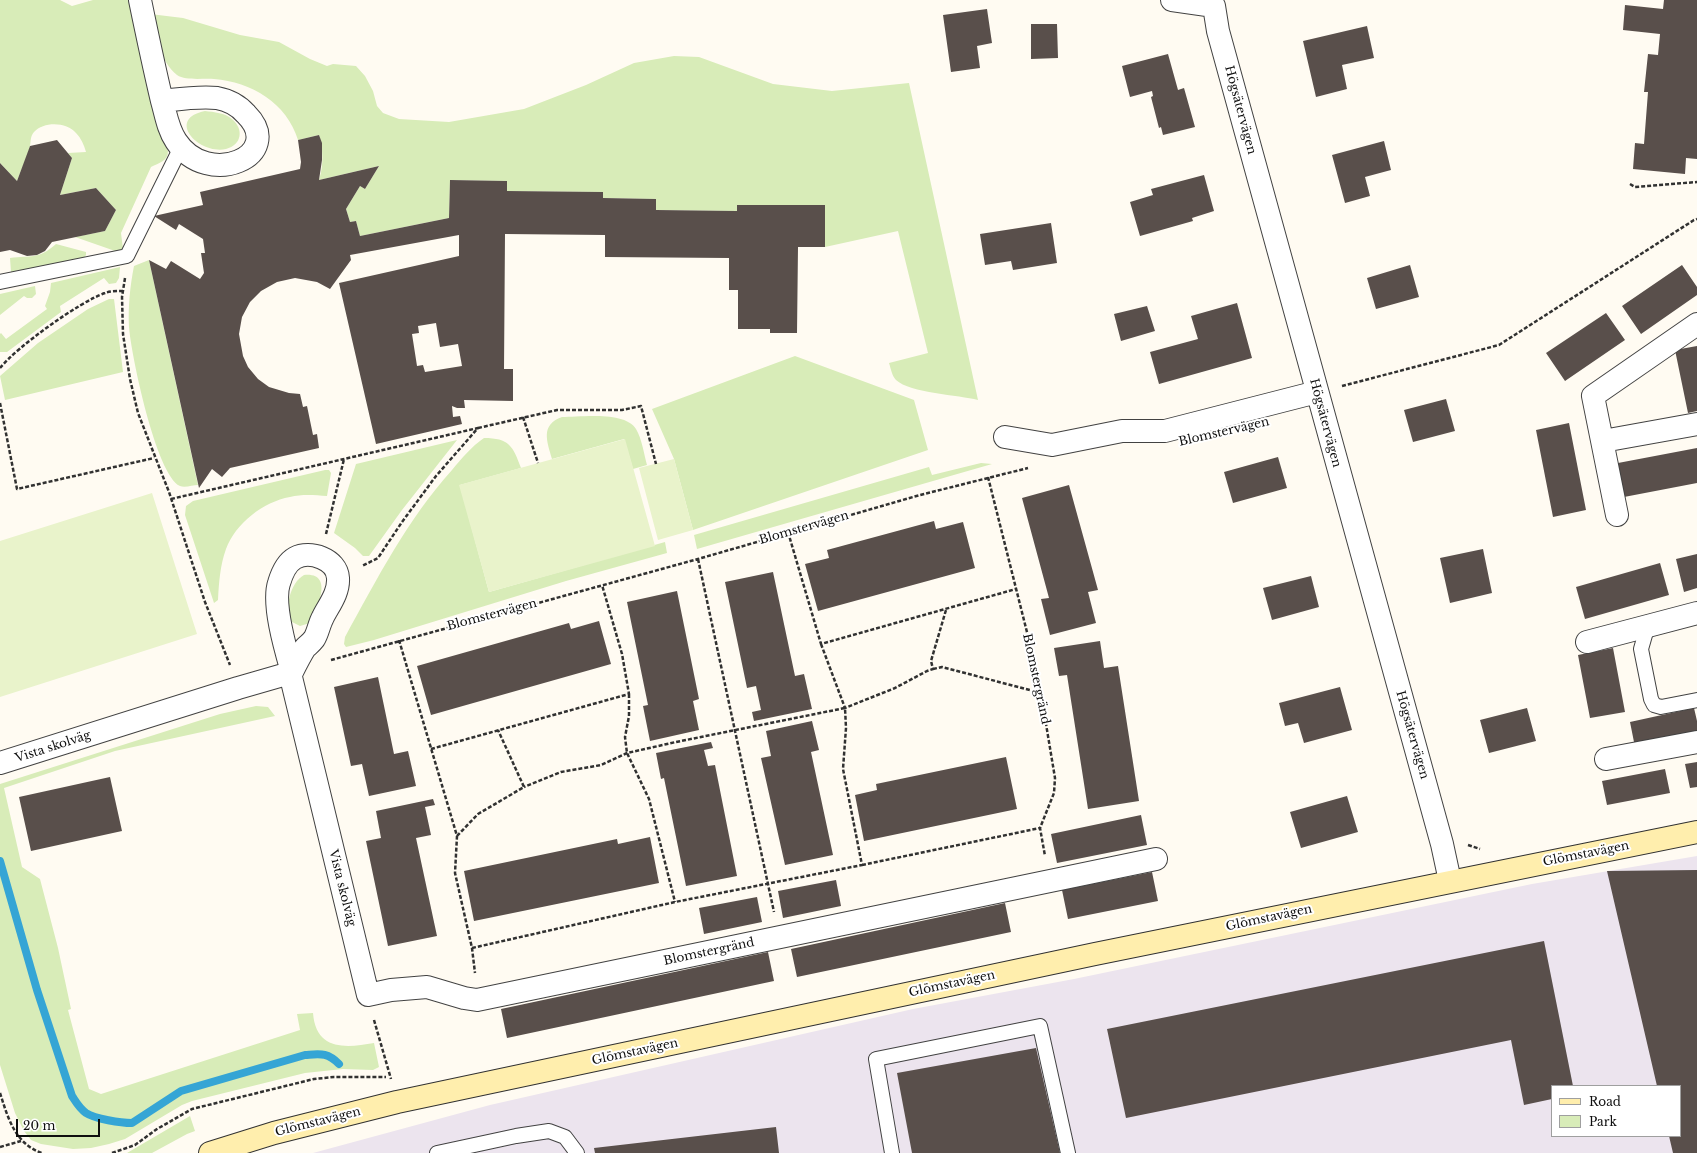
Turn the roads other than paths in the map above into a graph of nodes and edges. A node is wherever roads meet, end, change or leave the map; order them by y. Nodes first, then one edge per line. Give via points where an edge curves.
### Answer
1 (140, 0) edge
2 (1172, 0) edge
3 (1216, 3) edge
4 (162, 101) junction
5 (180, 147) junction
6 (0, 282) edge
7 (1697, 324) edge
8 (1317, 392) junction
9 (1697, 424) edge
10 (1005, 437) dead end
11 (1603, 441) junction
12 (1617, 515) dead end
13 (1697, 613) edge
14 (1649, 626) junction
15 (1587, 642) dead end
16 (291, 673) junction
17 (1697, 700) edge
18 (1697, 742) edge
19 (1606, 759) dead end
20 (0, 764) edge
21 (1697, 832) edge
22 (1156, 859) dead end
23 (1450, 881) junction
24 (368, 995) joint
25 (210, 1153) edge
26 (436, 1153) edge
27 (577, 1153) edge
28 (892, 1153) edge
29 (1068, 1153) edge

1 - 4 street
2 - 3 street, Högsätervägen
3 - 8 street, Högsätervägen via 1220,39
4 - 5 street via 171,132
4 - 5 street via 218,98 230,102 242,109 250,118 257,136 252,152 246,158 226,165 205,163 186,154
5 - 6 lane via 126,256
7 - 11 street via 1593,396
8 - 10 street, Blomstervägen via 1165,431 1122,431 1052,445
8 - 23 street, Högsätervägen
9 - 11 street
11 - 12 street
13 - 14 street
14 - 15 street
14 - 17 lane via 1642,649 1654,705 1661,707
16 - 16 street, Vista skolväg via 278,602 278,584 286,566 294,559 300,556 317,556 336,570 338,578 333,601 314,639
16 - 20 street, Vista skolväg
16 - 24 street, Vista skolväg
18 - 19 street
21 - 23 main road, Glömstavägen
22 - 24 street, Blomstergränd via 477,1000 427,987
23 - 25 main road, Glömstavägen via 397,1102 274,1132
26 - 27 lane via 549,1131 565,1137
28 - 29 lane via 876,1059 1040,1026

